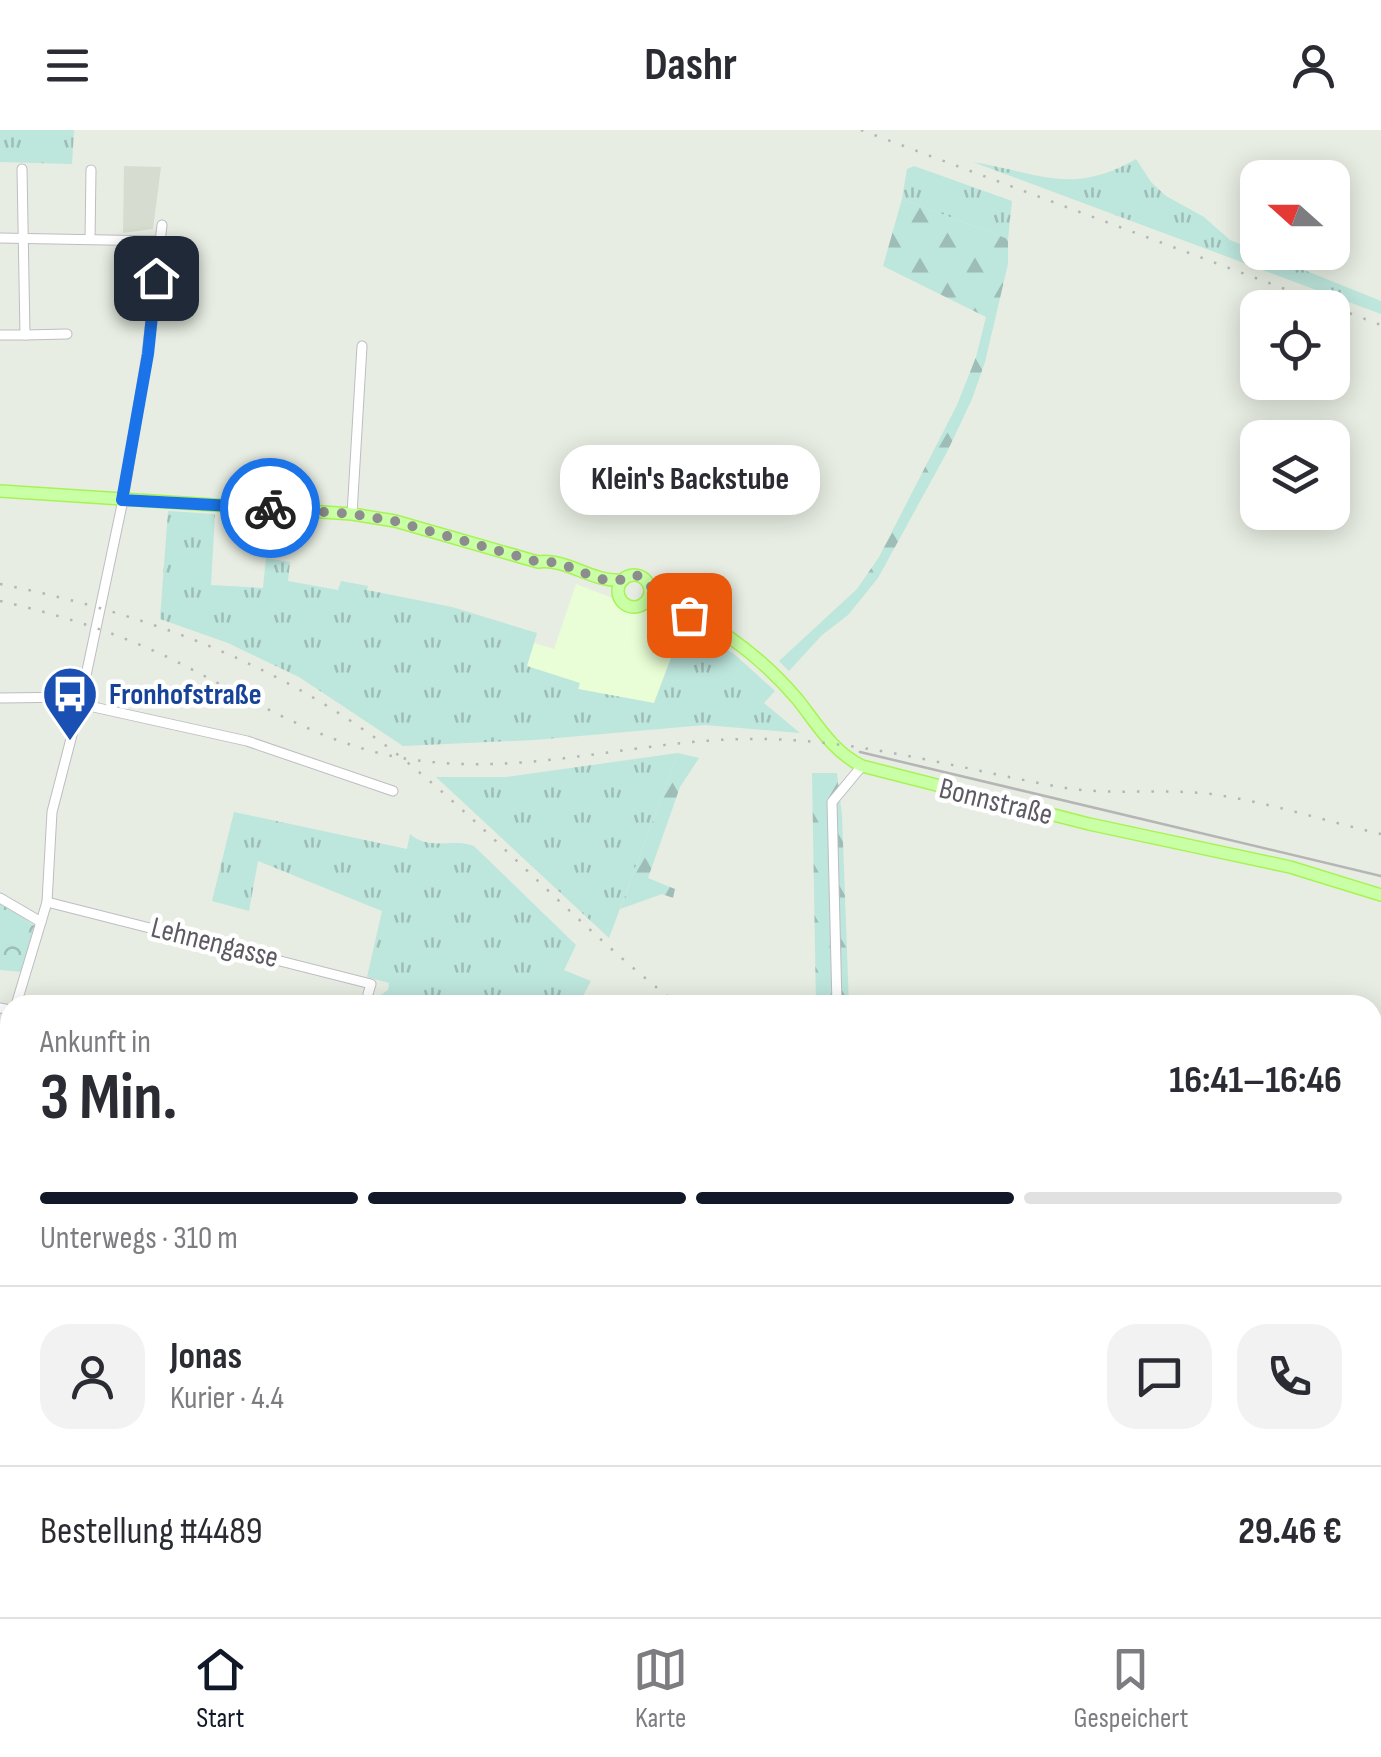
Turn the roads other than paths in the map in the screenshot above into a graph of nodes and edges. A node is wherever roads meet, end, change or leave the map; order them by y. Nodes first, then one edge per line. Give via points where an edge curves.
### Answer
1 (22, 169) dead end
2 (92, 170) dead end
3 (162, 224) dead end
4 (0, 238) edge
5 (24, 238) junction
6 (90, 239) junction
7 (160, 241) junction
8 (67, 334) dead end
9 (0, 335) edge
10 (25, 335) junction
11 (362, 346) dead end
12 (0, 491) edge
13 (122, 500) junction
14 (352, 514) junction
15 (591, 576) junction
16 (622, 580) junction
17 (650, 588) junction
18 (619, 596) junction
19 (644, 604) junction
20 (666, 606) junction
21 (0, 698) edge
22 (81, 700) junction
23 (862, 766) junction
24 (393, 790) dead end
25 (1381, 895) edge
26 (0, 898) edge
27 (47, 902) junction
28 (42, 922) junction
29 (368, 994) dead end
30 (19, 995) edge
31 (837, 995) edge

1 - 5 street
2 - 6 street
3 - 7 street
4 - 5 street
5 - 6 street
5 - 10 street
6 - 7 street
7 - 13 street
8 - 10 street
9 - 10 street
11 - 14 street
12 - 13 main road
13 - 14 main road
13 - 22 street
14 - 15 main road via 538,562 556,561
15 - 16 main road
15 - 18 main road
16 - 17 main road via 641,576
16 - 18 main road
17 - 19 main road
17 - 20 main road, Bonnstraße
18 - 19 main road via 629,606
19 - 20 main road, Bonnstraße
20 - 23 main road, Bonnstraße via 762,663 844,756
21 - 22 street
22 - 24 street via 246,741
22 - 27 street via 52,812
23 - 25 main road, Bonnstraße via 1290,867
23 - 31 street via 832,802
26 - 28 street
27 - 28 street
27 - 29 street, Lehnengasse via 371,984
28 - 30 street

